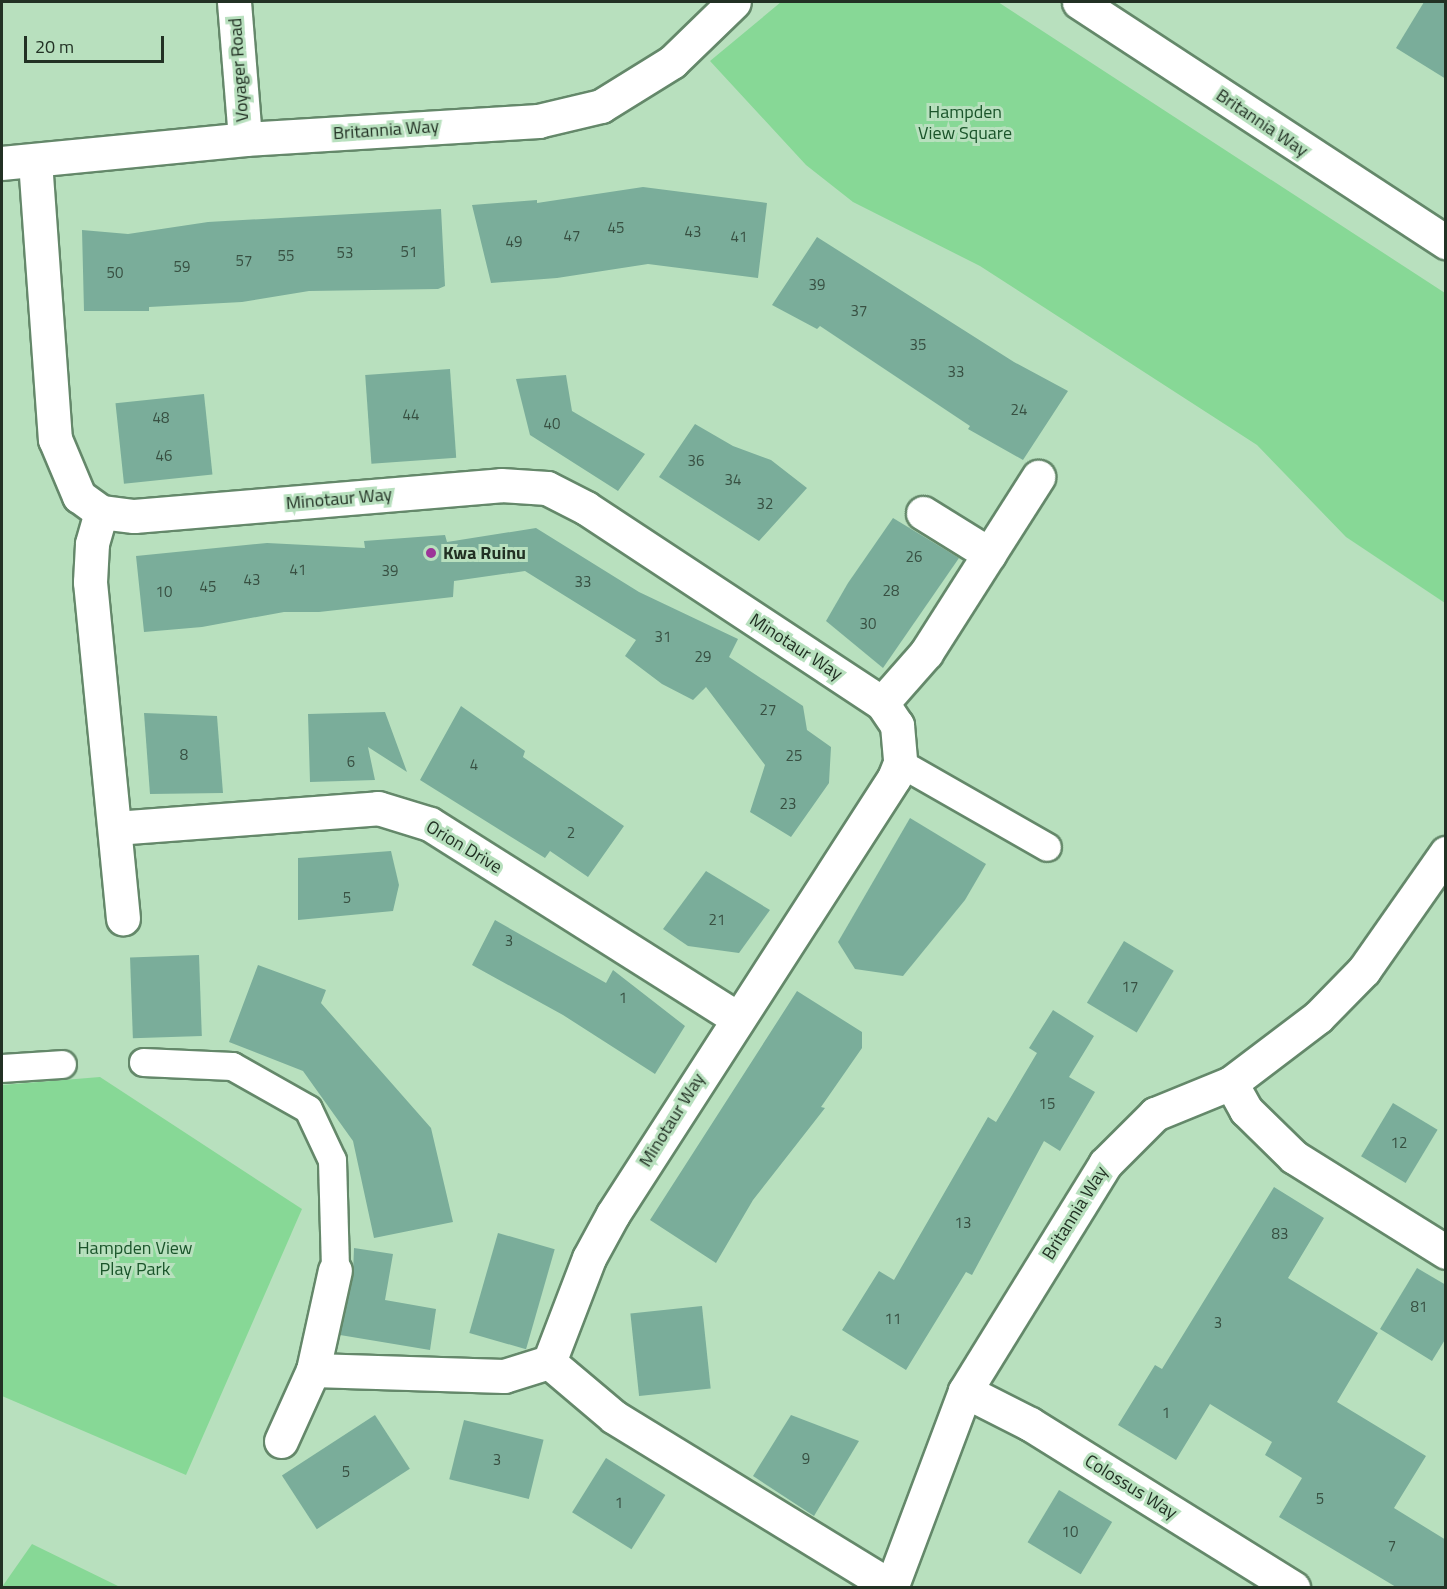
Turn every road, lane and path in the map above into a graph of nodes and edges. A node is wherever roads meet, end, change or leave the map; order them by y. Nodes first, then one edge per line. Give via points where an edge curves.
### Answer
1 (234, 2) edge
2 (734, 2) edge
3 (1079, 2) edge
4 (244, 139) junction
5 (34, 161) junction
6 (2, 163) edge
7 (1446, 242) edge
8 (1038, 477) dead end
9 (100, 512) junction
10 (924, 513) dead end
11 (989, 554) junction
12 (882, 703) junction
13 (900, 763) junction
14 (115, 828) junction
15 (1047, 847) dead end
16 (1446, 853) edge
17 (123, 918) dead end
18 (737, 1017) junction
19 (143, 1062) dead end
20 (62, 1064) dead end
21 (2, 1068) edge
22 (1231, 1083) junction
23 (1446, 1252) edge
24 (335, 1270) joint
25 (549, 1362) junction
26 (313, 1370) junction
27 (965, 1391) junction
28 (281, 1441) dead end
29 (891, 1587) edge
30 (1293, 1587) edge

1 - 4 street, Voyager Road
2 - 4 street, Britannia Way via 672,62 601,106 538,120
3 - 7 street, Britannia Way
4 - 5 street, Britannia Way
5 - 6 street, Britannia Way
5 - 9 street via 55,439 79,496
8 - 11 street
9 - 12 street, Minotaur Way via 134,516 501,485 548,488 586,508
9 - 14 street via 92,544 90,582
10 - 11 street
11 - 12 street via 926,653
12 - 13 street, Minotaur Way via 897,725
13 - 15 lane
13 - 18 street, Minotaur Way
14 - 17 street
14 - 18 street, Orion Drive via 378,808 430,824
16 - 22 street, Britannia Way via 1364,970 1318,1017
18 - 25 street, Minotaur Way via 608,1222 589,1258
19 - 24 lane via 232,1066 308,1109 332,1160
20 - 21 lane
22 - 23 street via 1246,1110 1294,1157
22 - 27 street, Britannia Way via 1155,1114 1105,1164
24 - 26 street
25 - 26 street via 504,1376
25 - 29 street via 614,1417 694,1470
26 - 28 street
27 - 29 street, Britannia Way
27 - 30 street, Colossus Way via 1030,1424

